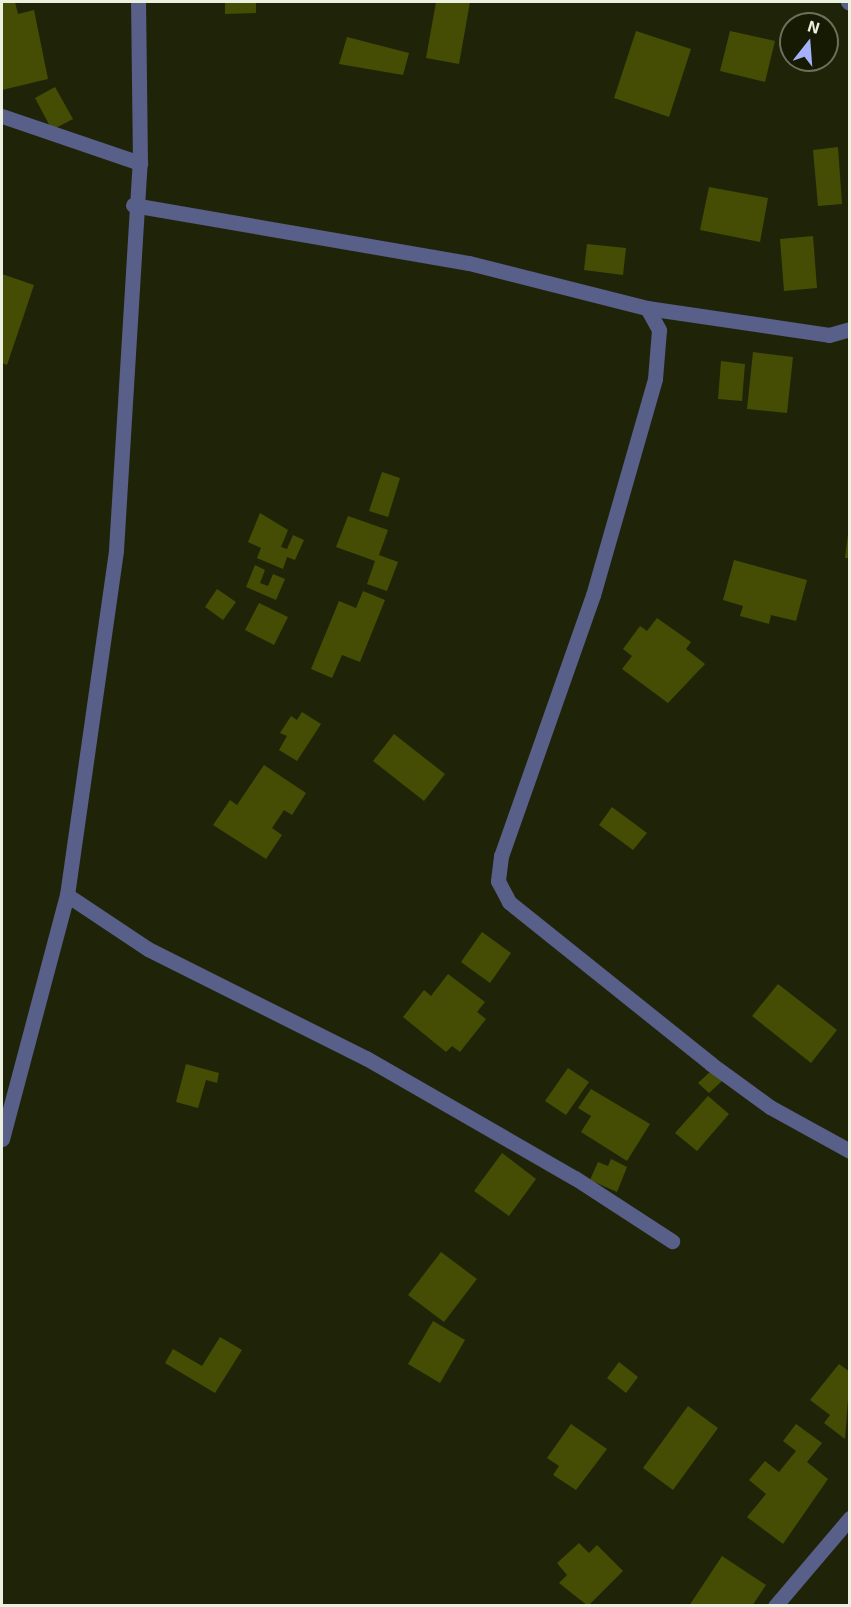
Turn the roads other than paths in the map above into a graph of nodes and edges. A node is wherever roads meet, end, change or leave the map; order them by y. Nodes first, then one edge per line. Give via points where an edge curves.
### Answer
1 (138, 2) edge
2 (2, 116) edge
3 (140, 163) junction
4 (133, 205) junction
5 (647, 308) junction
6 (849, 329) edge
7 (67, 896) junction
8 (2, 1139) edge
9 (849, 1151) edge
10 (672, 1241) dead end
11 (849, 1518) edge
12 (775, 1605) edge

1 - 3 street
2 - 3 street
3 - 4 street
4 - 5 street via 469,263
4 - 7 street via 116,550
5 - 6 street via 829,335
5 - 9 street via 659,330 655,379 593,595 501,856 498,881 509,902 711,1064 770,1107
7 - 8 street
7 - 10 street via 148,949 366,1058 575,1178
11 - 12 street

